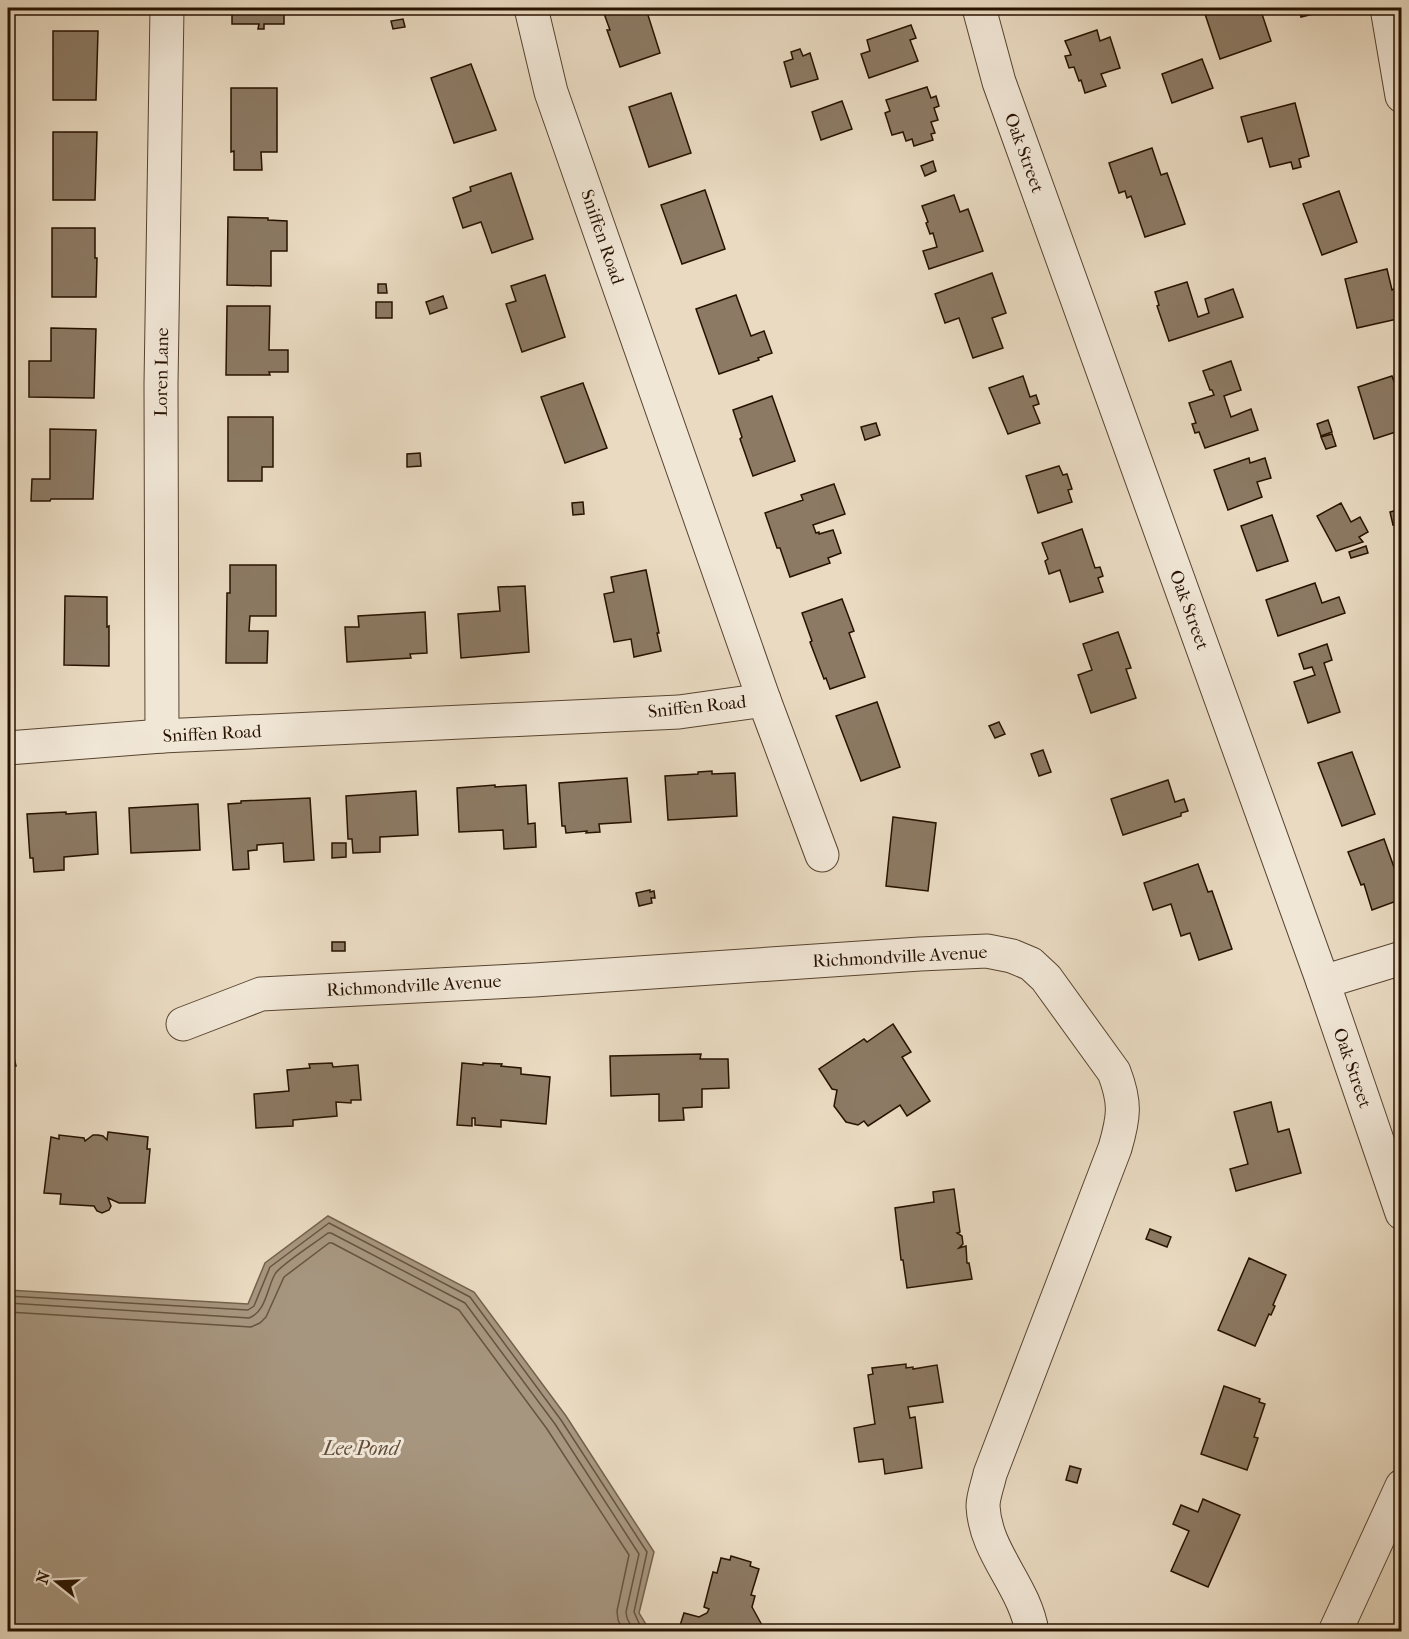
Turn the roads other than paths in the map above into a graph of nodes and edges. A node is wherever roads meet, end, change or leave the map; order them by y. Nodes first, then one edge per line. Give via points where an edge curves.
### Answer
1 (167, 8) edge
2 (531, 8) edge
3 (979, 8) edge
4 (1387, 8) edge
5 (1401, 96) edge
6 (764, 700) junction
7 (162, 736) junction
8 (8, 748) edge
9 (822, 855) dead end
10 (1401, 958) edge
11 (1323, 982) junction
12 (183, 1024) dead end
13 (1401, 1213) edge
14 (1401, 1486) edge
15 (1032, 1632) edge
16 (1335, 1632) edge

1 - 7 street, Loren Lane via 161,384
2 - 6 street, Sniffen Road via 551,92
3 - 11 street, Oak Street via 999,82
4 - 5 street
6 - 7 street, Sniffen Road via 679,711
6 - 9 street
7 - 8 street, Sniffen Road
10 - 11 street
11 - 13 street, Oak Street
12 - 15 street, Richmondville Avenue via 261,994 987,951 1031,964 1053,986 1114,1072 1124,1112 1115,1148 990,1474 983,1505 990,1540 1026,1609
14 - 16 street

